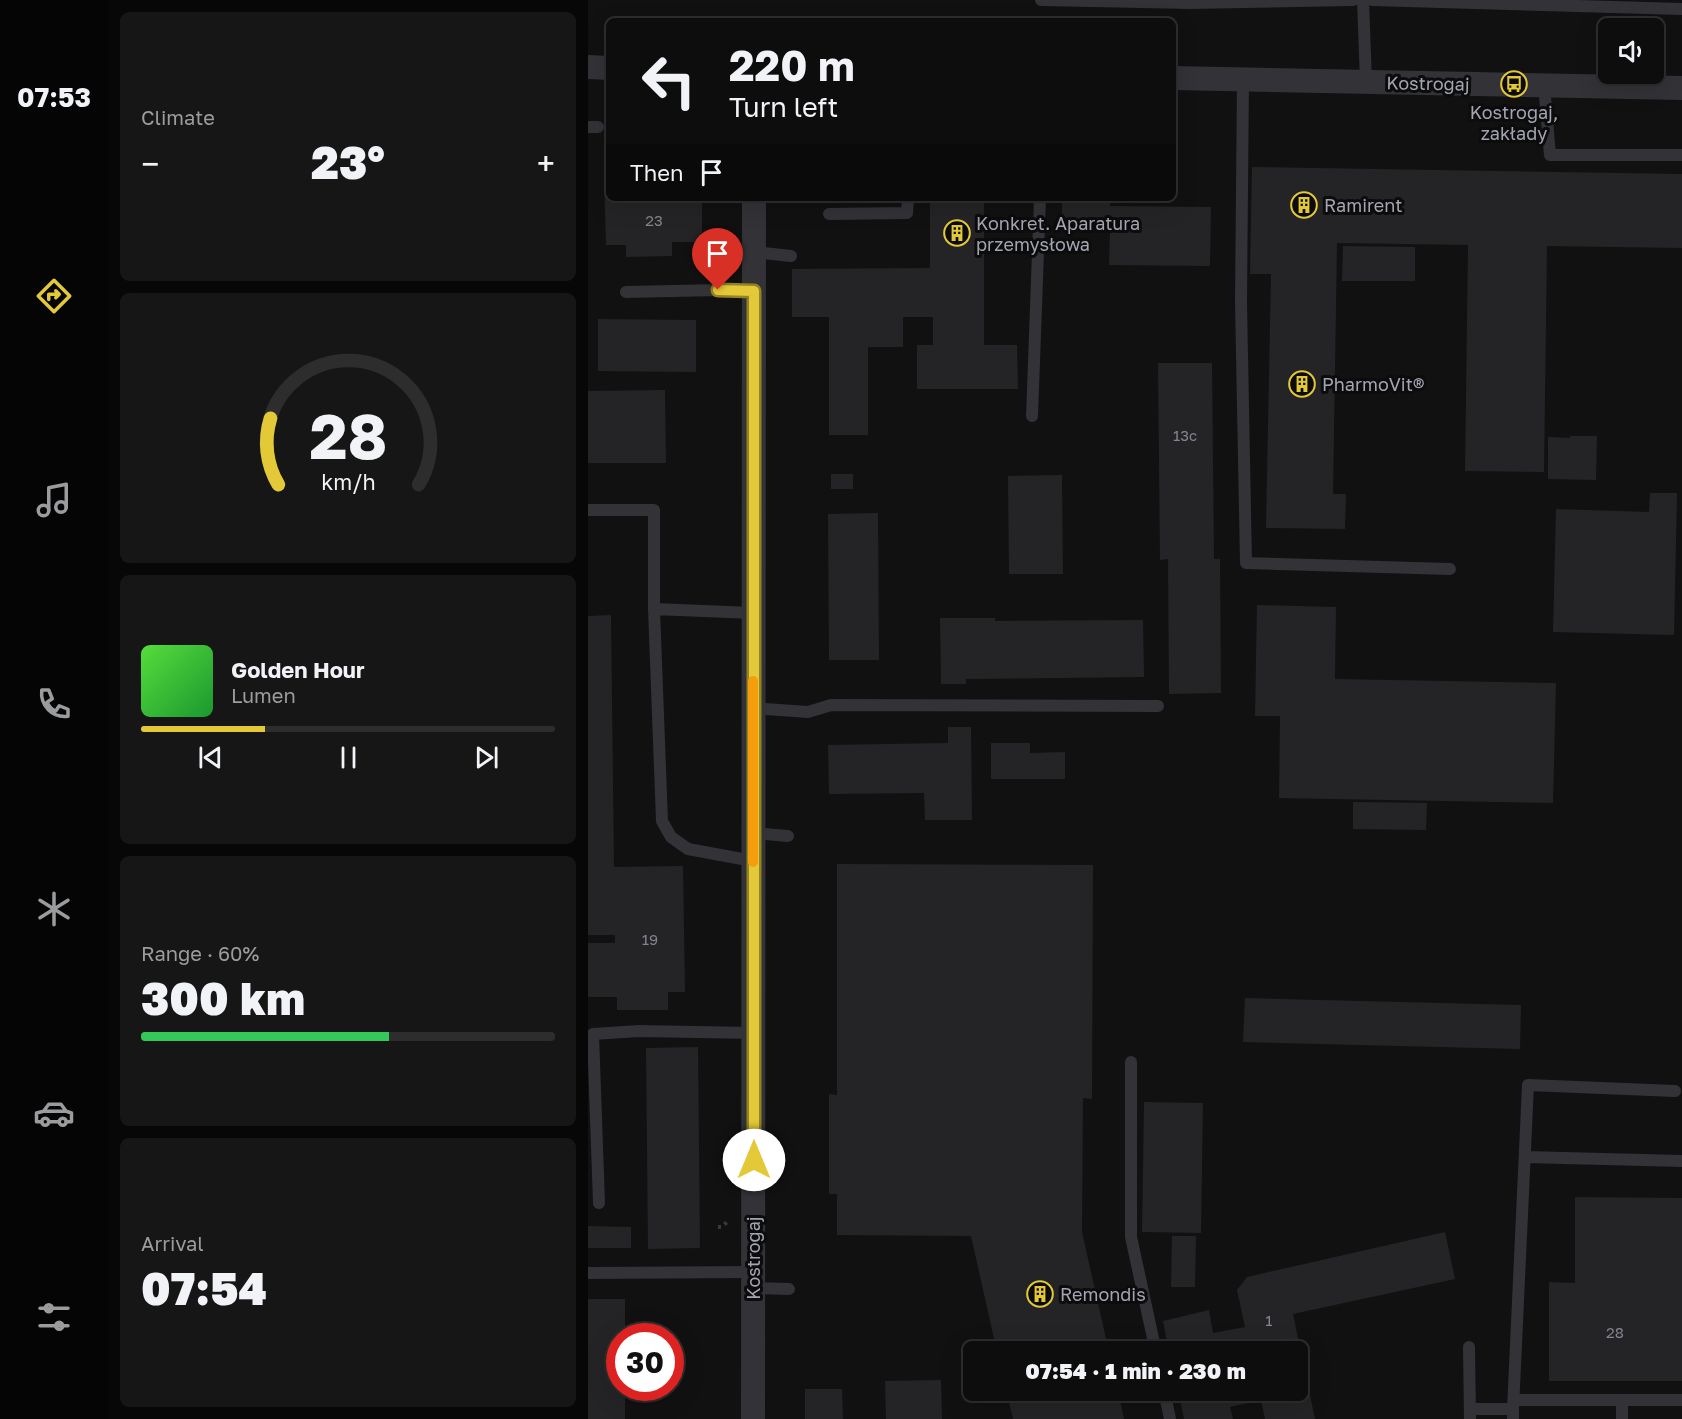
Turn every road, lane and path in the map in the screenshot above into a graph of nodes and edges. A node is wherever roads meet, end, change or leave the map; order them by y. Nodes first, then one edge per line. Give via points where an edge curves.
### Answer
1 (1041, 0) edge
2 (1353, 0) edge
3 (1363, 0) edge
4 (1372, 0) edge
5 (1682, 9) edge
6 (588, 67) edge
7 (606, 68) edge
8 (1176, 78) edge
9 (1243, 80) junction
10 (1366, 82) junction
11 (1544, 85) junction
12 (1682, 88) edge
13 (1682, 155) edge
14 (754, 201) edge
15 (908, 201) edge
16 (1040, 201) edge
17 (829, 214) dead end
18 (754, 252) junction
19 (790, 255) dead end
20 (754, 291) junction
21 (626, 292) dead end
22 (1032, 416) dead end
23 (588, 510) edge
24 (1450, 569) dead end
25 (654, 609) junction
26 (753, 613) junction
27 (1158, 706) dead end
28 (753, 708) junction
29 (754, 833) junction
30 (788, 836) dead end
31 (753, 861) junction
32 (754, 1033) junction
33 (1131, 1062) dead end
34 (1675, 1091) dead end
35 (1525, 1157) junction
36 (1682, 1161) edge
37 (599, 1203) dead end
38 (588, 1273) edge
39 (753, 1280) junction
40 (789, 1289) dead end
41 (1154, 1341) edge
42 (1469, 1347) dead end
43 (1622, 1400) junction
44 (1682, 1400) edge
45 (1166, 1401) edge
46 (1514, 1409) edge
47 (1470, 1414) edge
48 (753, 1419) edge
49 (1170, 1419) edge
50 (1622, 1419) edge

1 - 2 lane
3 - 10 lane
4 - 5 lane
6 - 7 street
8 - 9 street, Kostrogaj
9 - 10 street, Kostrogaj
9 - 24 lane via 1240,302 1246,563
10 - 11 street, Kostrogaj
11 - 12 street, Kostrogaj
11 - 13 lane via 1550,155
14 - 18 street, Kostrogaj
15 - 17 lane via 907,213
16 - 22 lane
18 - 19 lane
18 - 20 street, Kostrogaj
20 - 21 lane
20 - 26 street, Kostrogaj
23 - 25 lane via 654,510
25 - 26 lane
25 - 31 lane via 662,820 671,837 687,849
26 - 28 street, Kostrogaj
27 - 28 lane via 831,705 808,712
28 - 29 street, Kostrogaj
29 - 30 lane
29 - 31 street, Kostrogaj
31 - 32 street, Kostrogaj
32 - 37 lane via 592,1034
32 - 39 street, Kostrogaj
33 - 41 lane via 1131,1237
34 - 35 lane via 1528,1085
35 - 36 lane
35 - 46 lane
38 - 39 lane
39 - 40 lane
39 - 48 street, Kostrogaj
42 - 47 lane
43 - 44 lane
43 - 46 lane
43 - 50 lane
45 - 49 lane
46 - 47 lane

